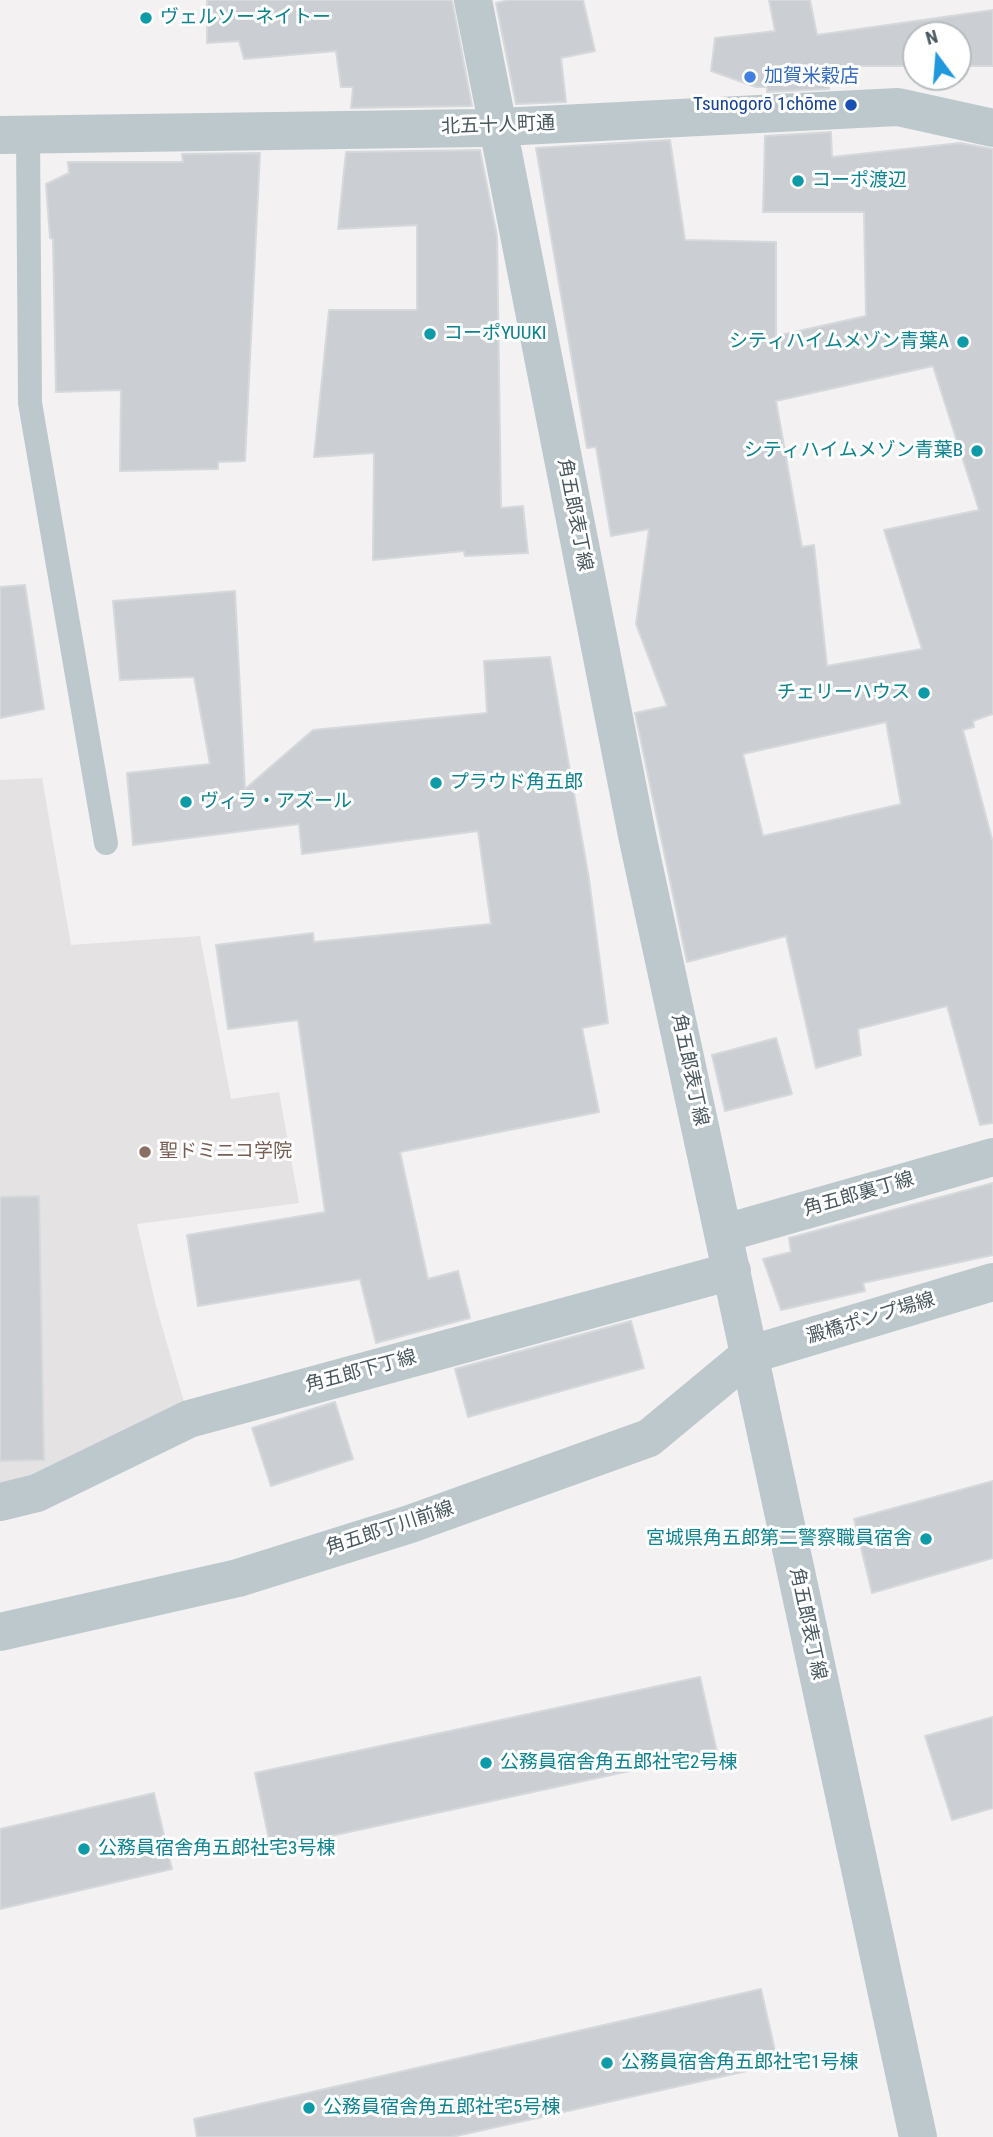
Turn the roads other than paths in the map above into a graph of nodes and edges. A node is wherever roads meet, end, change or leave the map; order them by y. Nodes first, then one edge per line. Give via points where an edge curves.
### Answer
1 (473, 0) edge
2 (497, 127) junction
3 (993, 128) edge
4 (14, 135) edge
5 (106, 843) dead end
6 (993, 1157) edge
7 (725, 1233) junction
8 (732, 1271) junction
9 (993, 1282) edge
10 (749, 1356) junction
11 (0, 1502) edge
12 (0, 1632) edge
13 (918, 2137) edge

1 - 2 street, 角五郎表丁線
2 - 3 street, 北五十人町通 via 898,107
2 - 4 street, 北五十人町通
2 - 7 street, 角五郎表丁線 via 637,835
4 - 5 lane via 30,403
6 - 7 street, 角五郎裏丁線
7 - 8 street, 角五郎表丁線
8 - 10 street, 角五郎表丁線
8 - 11 street, 角五郎下丁線 via 189,1419 37,1493
9 - 10 street, 澱橋ポンプ場線
10 - 12 street, 角五郎丁川前線 via 649,1438 410,1524 238,1578
10 - 13 street, 角五郎表丁線

